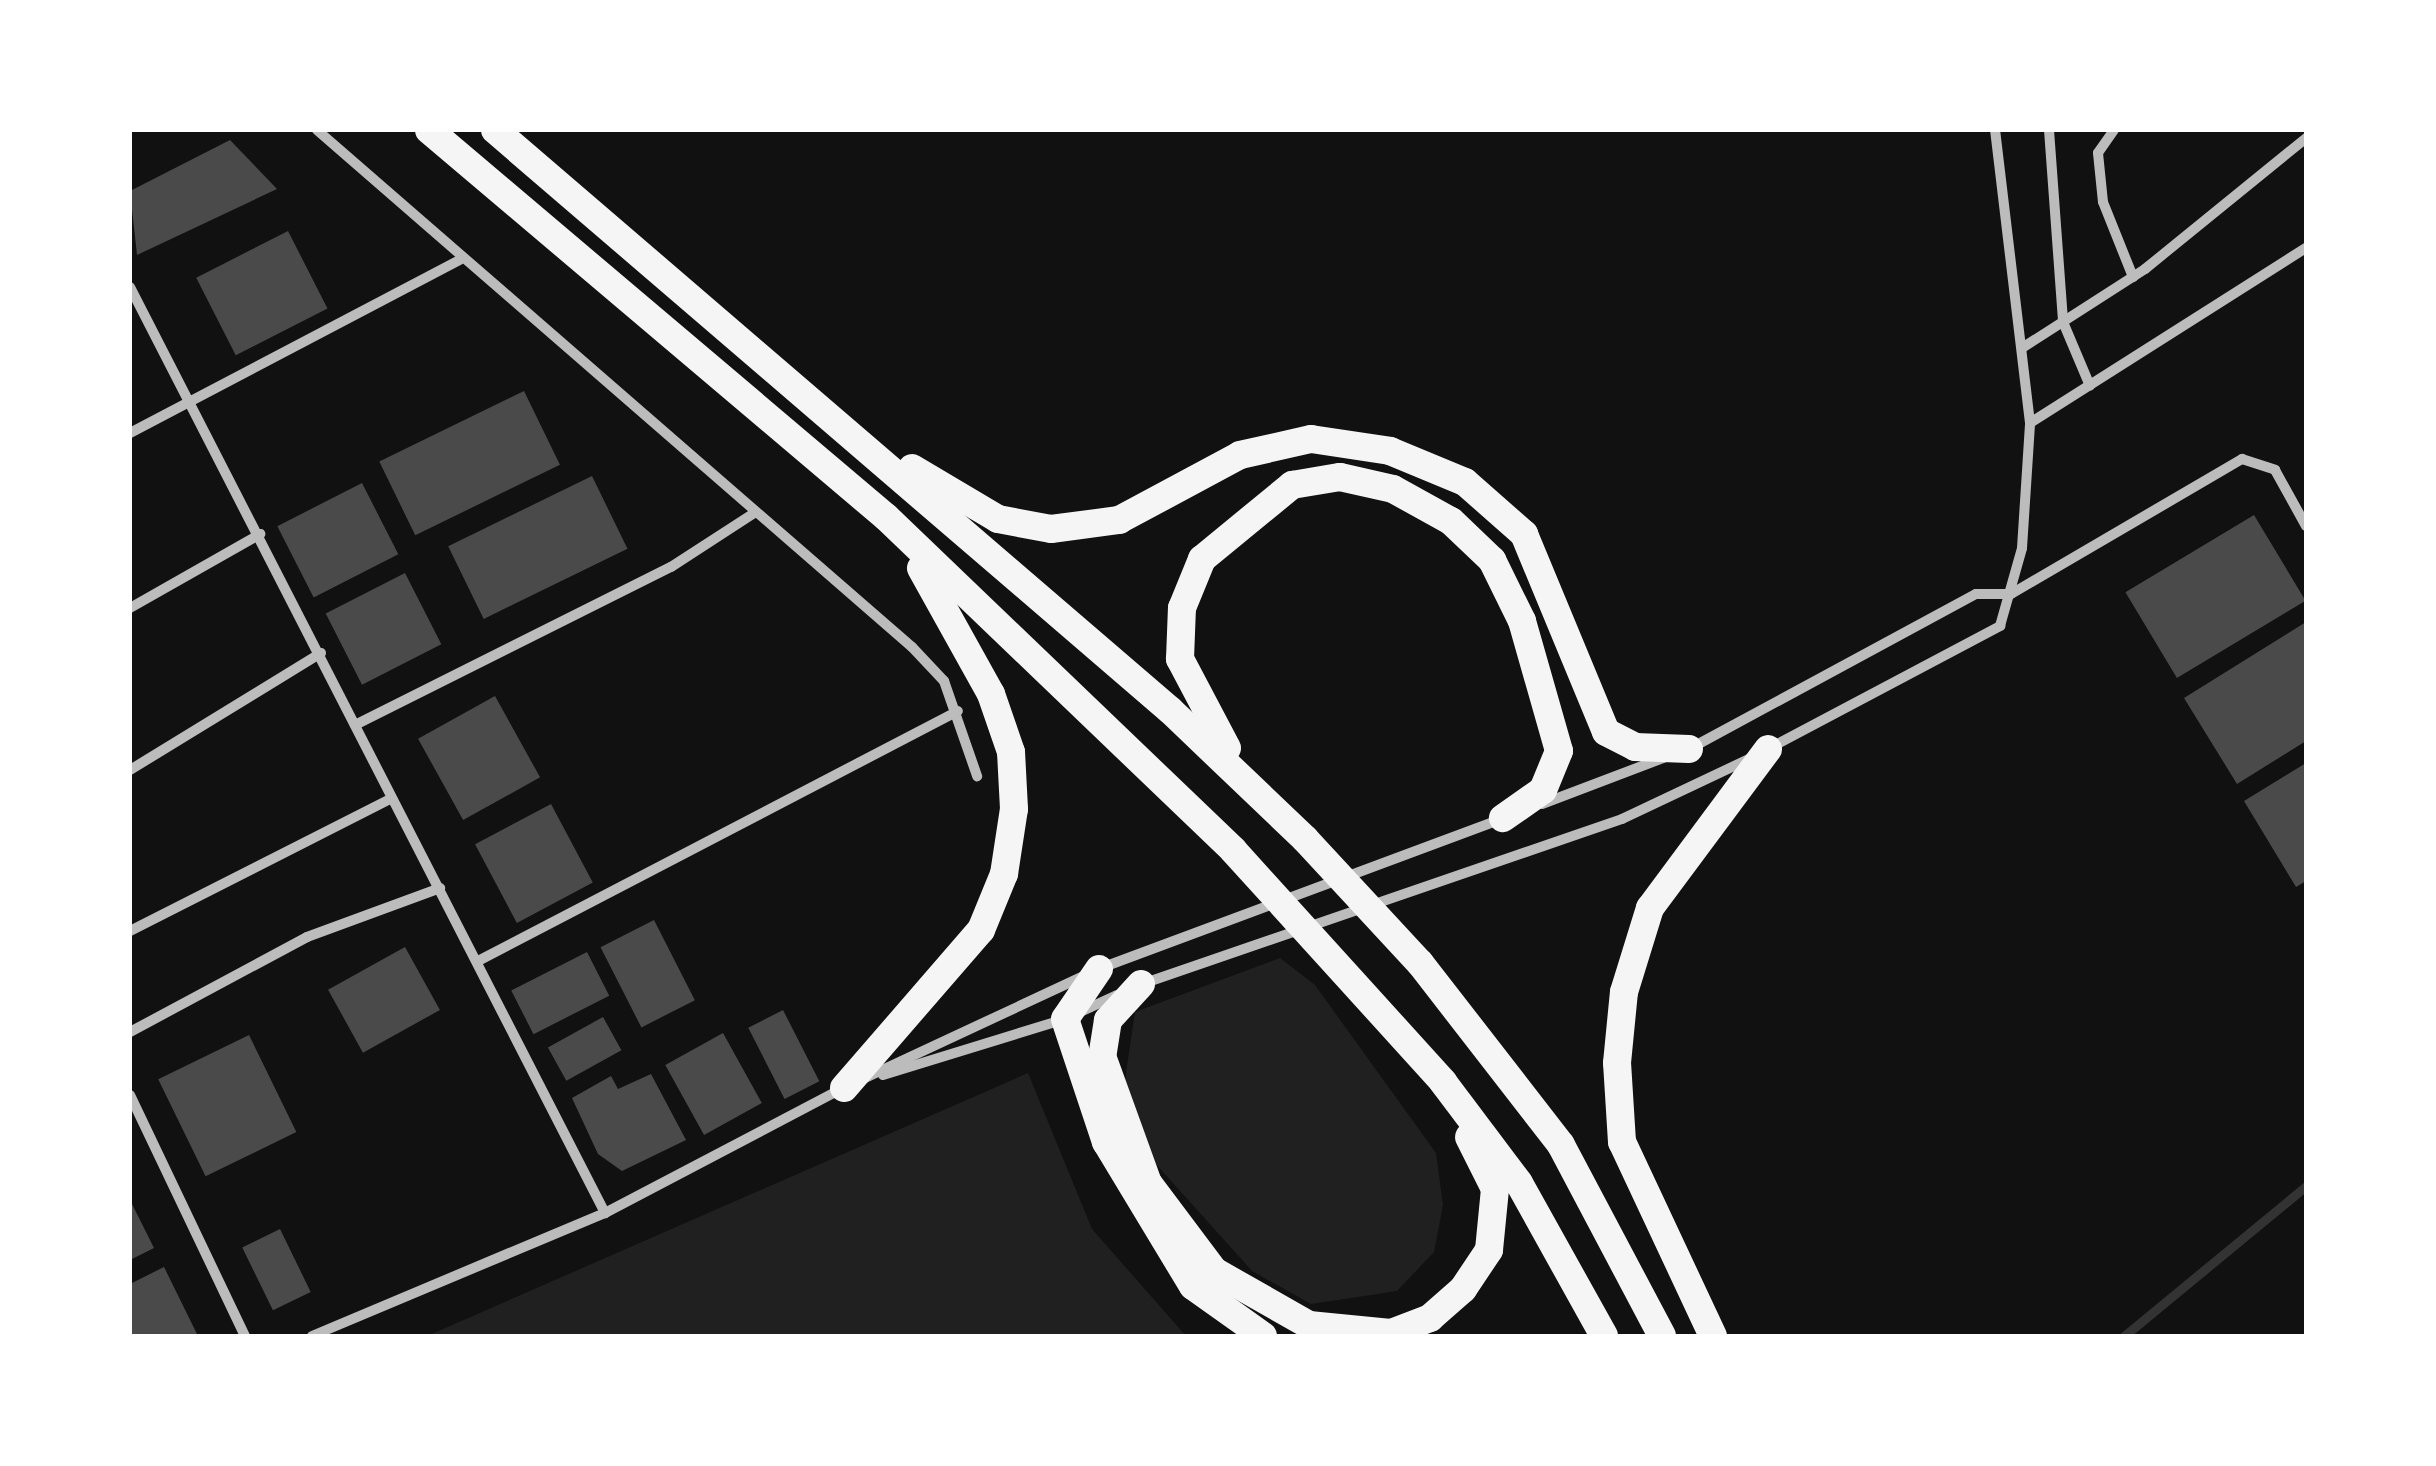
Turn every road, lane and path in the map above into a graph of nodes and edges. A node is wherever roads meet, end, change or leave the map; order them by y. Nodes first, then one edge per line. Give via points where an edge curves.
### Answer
1 (317, 130) edge
2 (429, 130) edge
3 (496, 130) edge
4 (1995, 130) edge
5 (2050, 130) edge
6 (2114, 130) edge
7 (2306, 138) edge
8 (2306, 248) edge
9 (460, 260) junction
10 (2132, 277) junction
11 (130, 287) edge
12 (2063, 322) junction
13 (2022, 348) junction
14 (2090, 386) junction
15 (191, 398) junction
16 (2030, 424) junction
17 (130, 433) edge
18 (858, 438) junction
19 (754, 513) junction
20 (886, 518) junction
21 (2306, 526) edge
22 (260, 534) junction
23 (2011, 594) junction
24 (130, 608) edge
25 (321, 653) junction
26 (958, 712) junction
27 (355, 725) junction
28 (1690, 749) junction
29 (1768, 749) junction
30 (130, 770) edge
31 (977, 776) dead end
32 (1259, 795) junction
33 (390, 799) junction
34 (1503, 818) junction
35 (440, 888) junction
36 (130, 931) edge
37 (478, 962) junction
38 (1099, 969) junction
39 (1142, 984) junction
40 (1065, 1019) junction
41 (130, 1032) edge
42 (1443, 1082) junction
43 (844, 1088) junction
44 (130, 1095) edge
45 (605, 1212) junction
46 (245, 1336) edge
47 (312, 1336) edge
48 (1263, 1336) edge
49 (1604, 1336) edge
50 (1662, 1336) edge
51 (1713, 1336) edge

1 - 9 street
2 - 20 highway
3 - 18 highway
4 - 13 street
5 - 12 street
6 - 10 street via 2098,153 2103,202
7 - 10 street
8 - 14 street
9 - 15 street
9 - 19 street
10 - 12 street
11 - 15 street
12 - 13 street
12 - 14 street
13 - 16 street
14 - 16 street
15 - 17 street
15 - 22 street
16 - 23 street
18 - 28 highway via 998,519 1051,529 1119,520 1240,454 1311,439 1390,452 1465,482 1524,534 1606,732 1636,747
18 - 32 highway
19 - 26 street via 912,647
19 - 27 street via 671,568
20 - 42 highway via 1233,850 1347,984
20 - 43 highway via 946,603 991,694 1011,752 1014,809 981,930
21 - 23 street via 2275,470 2242,459
22 - 24 street
22 - 25 street
23 - 28 street via 1976,594
23 - 29 street via 2000,626
25 - 27 street
25 - 30 street
26 - 31 street
26 - 37 street
27 - 33 street
28 - 34 street
29 - 39 street via 1622,819
29 - 51 highway via 1650,908 1624,992 1617,1063 1622,1142
32 - 34 highway via 1180,658 1182,608 1202,558 1240,520 1292,484 1340,477 1393,489 1452,522 1492,560 1522,621 1559,752 1543,790
32 - 50 highway via 1420,963 1561,1145
33 - 35 street
33 - 36 street
34 - 38 street
35 - 37 street
35 - 41 street via 307,937
37 - 45 street
38 - 40 highway
38 - 43 street
39 - 40 street
39 - 42 highway via 1108,1020 1102,1056 1148,1182 1214,1271 1309,1326 1391,1332 1430,1318 1489,1250 1495,1189
40 - 43 street
40 - 48 highway via 1106,1142 1150,1223 1193,1286
42 - 49 highway via 1519,1183
43 - 45 street
44 - 46 street
45 - 47 street

